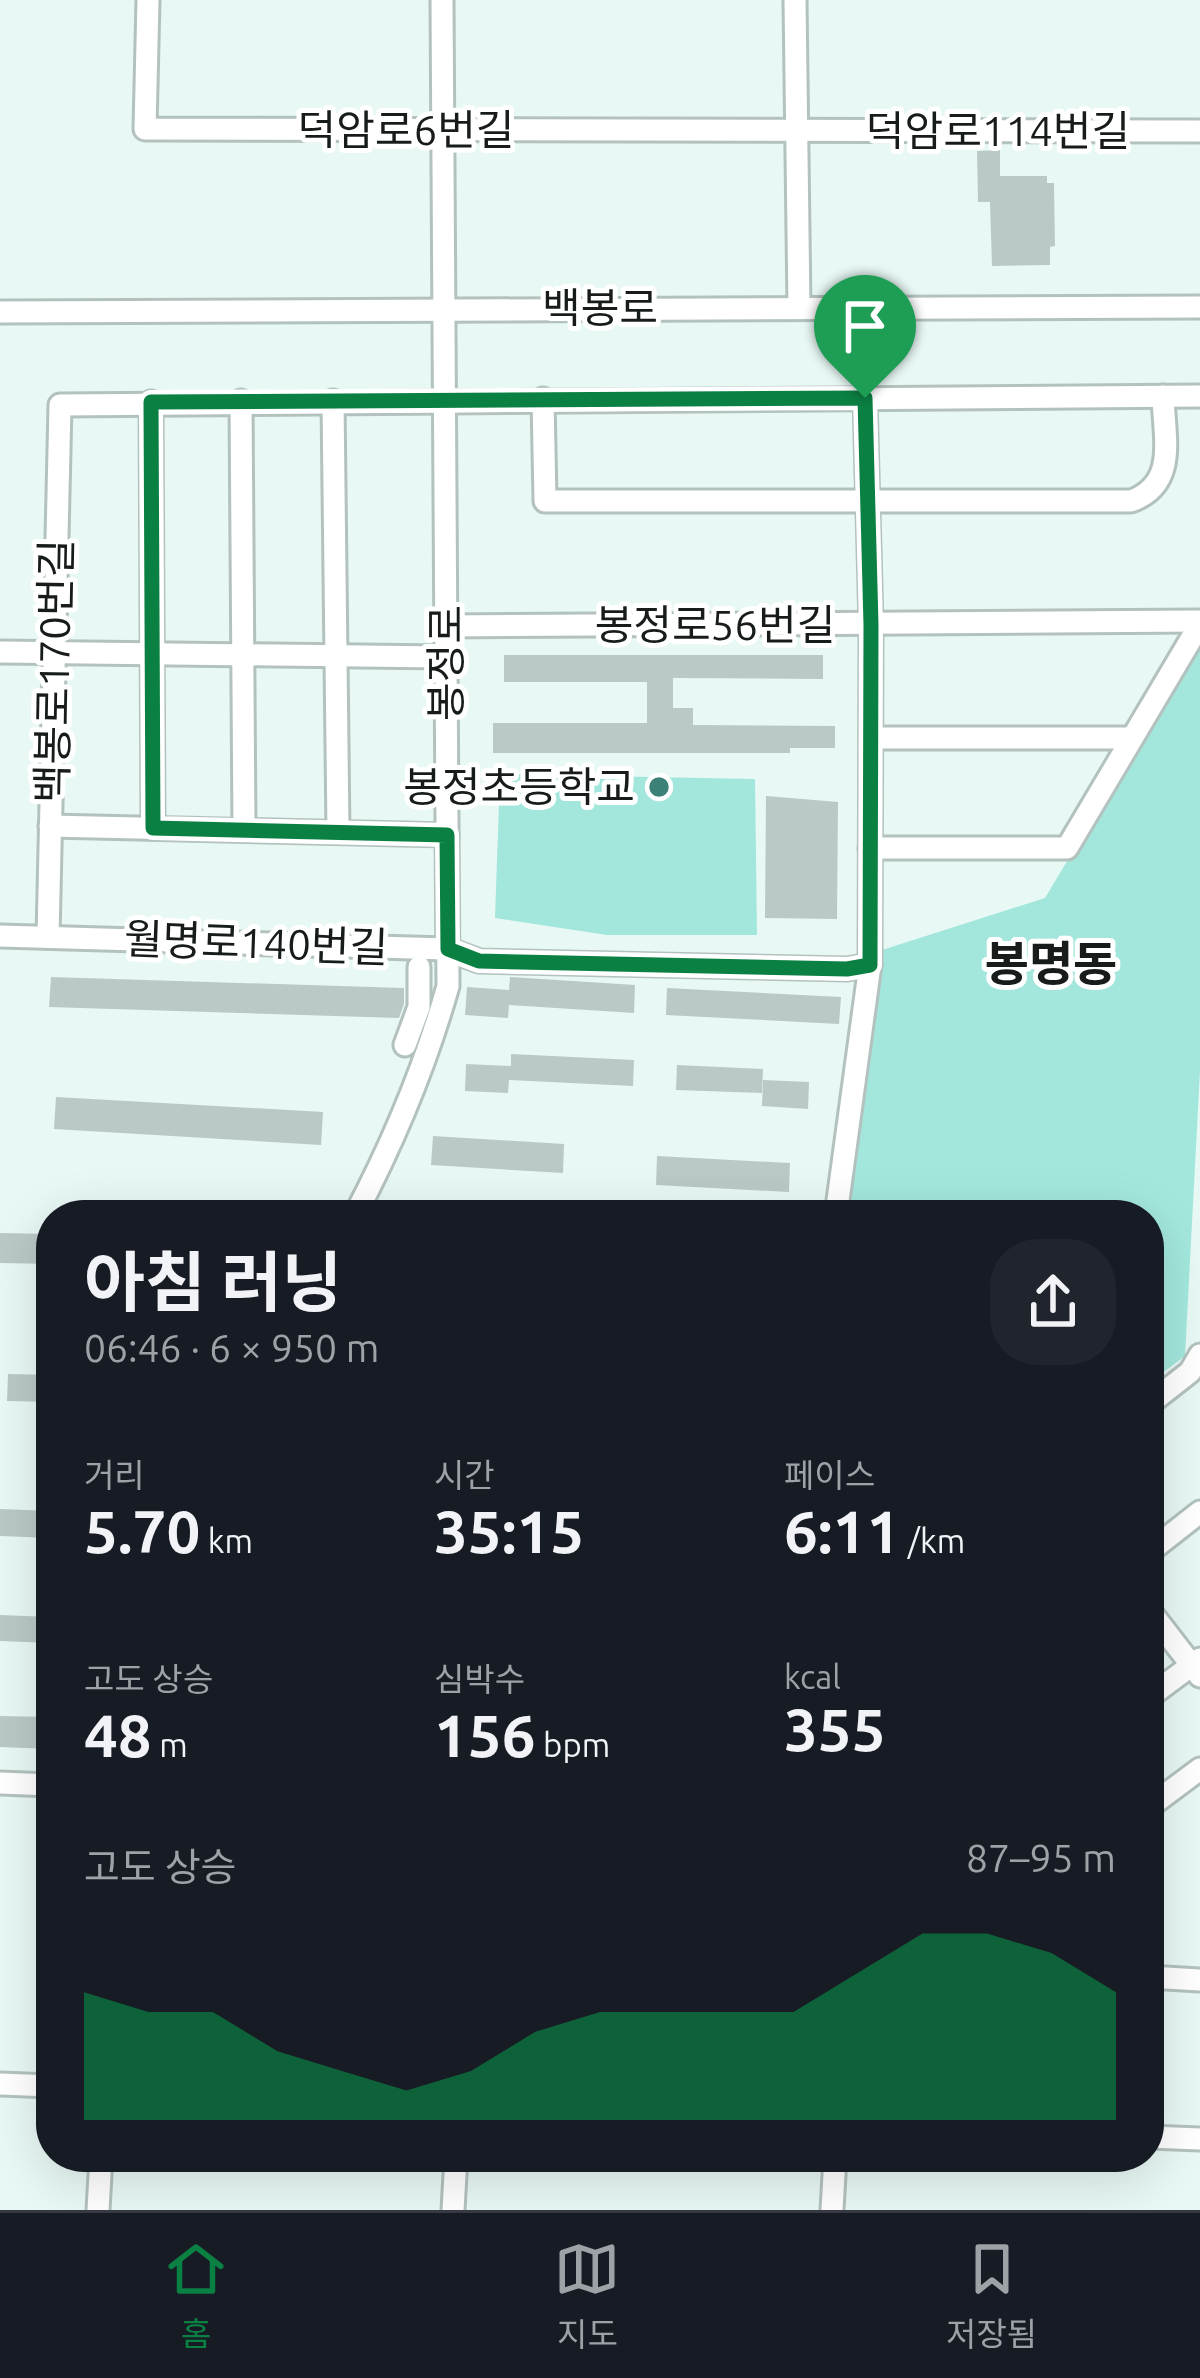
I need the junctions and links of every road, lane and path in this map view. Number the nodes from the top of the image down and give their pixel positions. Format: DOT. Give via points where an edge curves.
graph roads {
  1 [pos="148,0"];
  2 [pos="442,0"];
  3 [pos="795,0"];
  4 [pos="443,131"];
  5 [pos="796,131"];
  6 [pos="1200,131"];
  7 [pos="444,308"];
  8 [pos="799,308"];
  9 [pos="1200,308"];
  10 [pos="0,312"];
  11 [pos="1162,396"];
  12 [pos="1200,396"];
  13 [pos="865,398"];
  14 [pos="543,399"];
  15 [pos="333,400"];
  16 [pos="444,400"];
  17 [pos="241,401"];
  18 [pos="151,402"];
  19 [pos="868,500"];
  20 [pos="1200,623"];
  21 [pos="871,625"];
  22 [pos="445,626"];
  23 [pos="0,652"];
  24 [pos="54,653"];
  25 [pos="154,654"];
  26 [pos="243,655"];
  27 [pos="336,656"];
  28 [pos="445,657"];
  29 [pos="871,737"];
  30 [pos="1131,738"];
  31 [pos="50,826"];
  32 [pos="153,828"];
  33 [pos="244,830"];
  34 [pos="338,832"];
  35 [pos="447,835"];
  36 [pos="870,848"];
  37 [pos="0,936"];
  38 [pos="48,937"];
  39 [pos="448,949"];
  40 [pos="870,965"];
  41 [pos="419,967"];
  42 [pos="405,1045"];
  43 [pos="363,1200"];
  44 [pos="838,1200"];
  45 [pos="1200,1355"];
  46 [pos="1164,1392"];
  47 [pos="1200,1512"];
  48 [pos="1164,1540"];
  49 [pos="1164,1628"];
  50 [pos="1197,1667"];
  51 [pos="1164,1687"];
  52 [pos="1200,1768"];
  53 [pos="0,1783"];
  54 [pos="36,1784"];
  55 [pos="1164,1796"];
  56 [pos="1164,1978"];
  57 [pos="1200,1980"];
  58 [pos="0,2084"];
  59 [pos="36,2085"];
  60 [pos="1164,2138"];
  61 [pos="1200,2139"];
  62 [pos="100,2172"];
  63 [pos="455,2172"];
  64 [pos="834,2172"];
  65 [pos="98,2210"];
  66 [pos="453,2210"];
  67 [pos="832,2210"];
  1 -- 4 [label="street, 덕암로6번길" via="146,129"];
  2 -- 4 [label="street, 봉정로"];
  3 -- 5 [label="street"];
  4 -- 5 [label="street, 덕암로6번길"];
  4 -- 7 [label="street, 봉정로"];
  5 -- 6 [label="street, 덕암로114번길"];
  5 -- 8 [label="street"];
  7 -- 8 [label="street, 백봉로"];
  7 -- 10 [label="street, 백봉로"];
  7 -- 16 [label="street, 봉정로"];
  8 -- 9 [label="street, 백봉로"];
  11 -- 12 [label="street"];
  11 -- 13 [label="street"];
  11 -- 19 [label="street" via="1163,475 1152,493 1131,501"];
  13 -- 14 [label="street"];
  13 -- 19 [label="street"];
  14 -- 16 [label="street"];
  14 -- 19 [label="street" via="545,501"];
  15 -- 16 [label="street"];
  15 -- 17 [label="street"];
  15 -- 27 [label="street"];
  16 -- 22 [label="street, 봉정로"];
  17 -- 18 [label="street"];
  17 -- 26 [label="street"];
  18 -- 24 [label="street, 백봉로170번길" via="60,405"];
  18 -- 25 [label="street"];
  19 -- 21 [label="street"];
  20 -- 21 [label="street, 봉정로56번길"];
  20 -- 30 [label="street"];
  21 -- 22 [label="street, 봉정로56번길"];
  21 -- 29 [label="street"];
  22 -- 28 [label="street, 봉정로"];
  23 -- 24 [label="street"];
  24 -- 25 [label="street"];
  24 -- 31 [label="street, 백봉로170번길"];
  25 -- 26 [label="street"];
  25 -- 32 [label="street"];
  26 -- 27 [label="street"];
  26 -- 33 [label="street"];
  27 -- 28 [label="street"];
  27 -- 34 [label="street"];
  28 -- 35 [label="street, 봉정로"];
  29 -- 30 [label="street"];
  29 -- 36 [label="street"];
  30 -- 36 [label="street" via="1067,848"];
  31 -- 32 [label="street"];
  31 -- 38 [label="street, 백봉로170번길"];
  32 -- 33 [label="street"];
  33 -- 34 [label="street"];
  34 -- 35 [label="street"];
  35 -- 39 [label="street, 봉정로"];
  36 -- 40 [label="street"];
  37 -- 38 [label="street, 월명로140번길"];
  38 -- 39 [label="street, 월명로140번길"];
  39 -- 40 [label="street, 월명로140번길" via="479,961"];
  39 -- 43 [label="street, 봉정로" via="448,986 429,1052"];
  40 -- 44 [label="street"];
  41 -- 42 [label="street" via="419,1006"];
  45 -- 46 [label="street"];
  47 -- 48 [label="street"];
  49 -- 50 [label="street"];
  50 -- 51 [label="street"];
  52 -- 55 [label="street"];
  53 -- 54 [label="street"];
  56 -- 57 [label="street"];
  58 -- 59 [label="street"];
  60 -- 61 [label="street"];
  62 -- 65 [label="street"];
  63 -- 66 [label="street"];
  64 -- 67 [label="street"];
}
